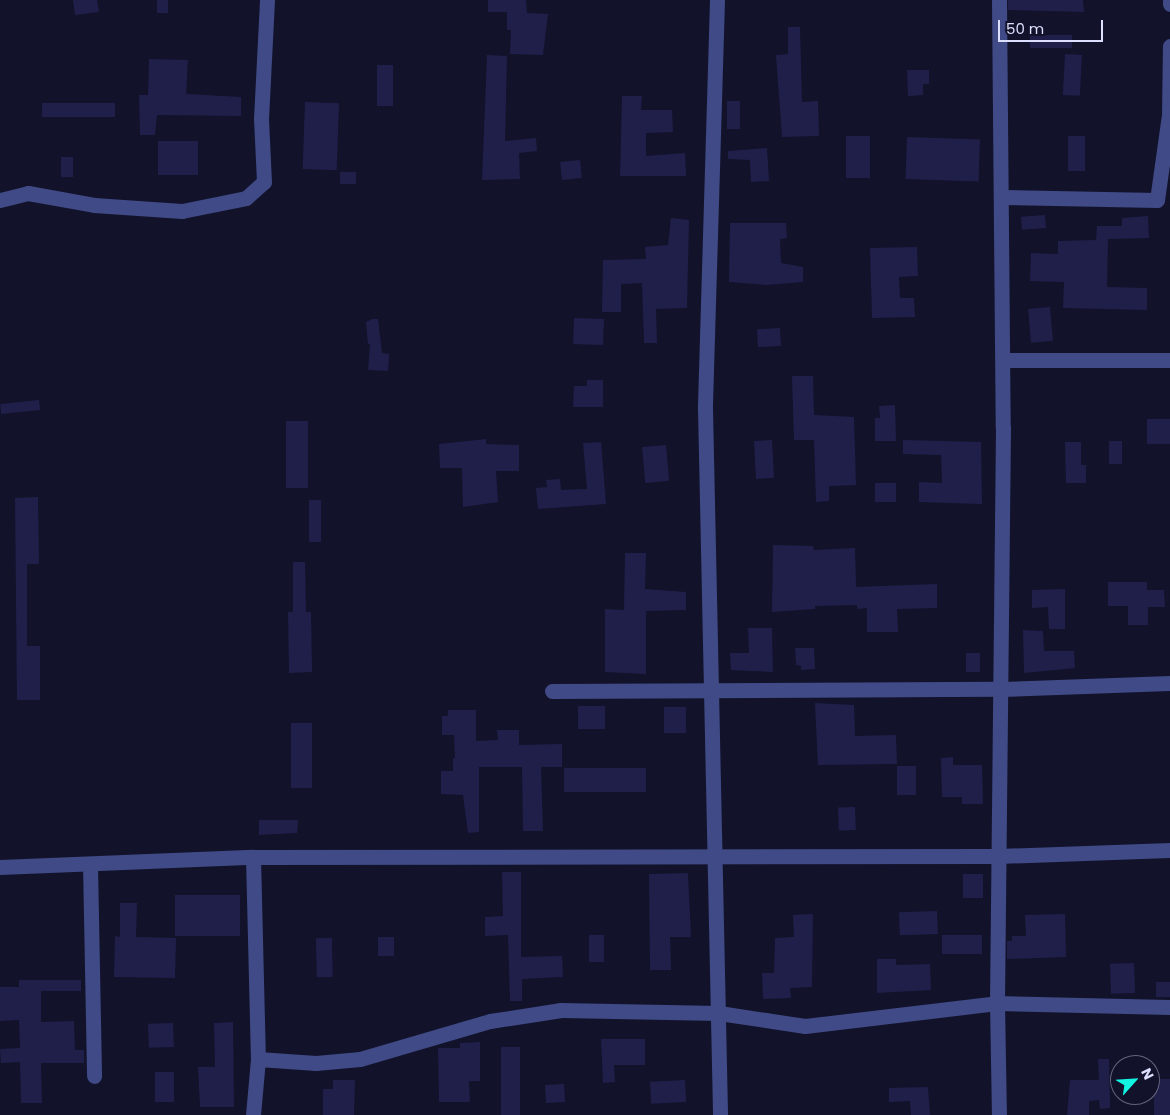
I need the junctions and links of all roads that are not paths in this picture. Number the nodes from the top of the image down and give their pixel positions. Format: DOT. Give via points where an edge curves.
graph roads {
  1 [pos="267,0"];
  2 [pos="717,0"];
  3 [pos="999,0"];
  4 [pos="1170,0"];
  5 [pos="1170,4"];
  6 [pos="1170,46"];
  7 [pos="1003,197"];
  8 [pos="0,200"];
  9 [pos="1164,200"];
  10 [pos="1003,360"];
  11 [pos="1170,360"];
  12 [pos="1170,683"];
  13 [pos="1000,690"];
  14 [pos="552,691"];
  15 [pos="712,691"];
  16 [pos="1170,850"];
  17 [pos="716,856"];
  18 [pos="998,856"];
  19 [pos="253,857"];
  20 [pos="90,864"];
  21 [pos="0,867"];
  22 [pos="997,1003"];
  23 [pos="1170,1007"];
  24 [pos="719,1013"];
  25 [pos="258,1059"];
  26 [pos="94,1076"];
  27 [pos="253,1115"];
  28 [pos="720,1115"];
  29 [pos="1000,1115"];
  1 -- 8 [label="street" via="261,119 264,182 246,198 182,211 94,205 28,193"];
  2 -- 15 [label="street" via="705,408"];
  3 -- 7 [label="street"];
  4 -- 5 [label="street"];
  6 -- 9 [label="street"];
  7 -- 9 [label="street"];
  7 -- 10 [label="street"];
  10 -- 11 [label="street"];
  10 -- 13 [label="street"];
  12 -- 13 [label="street"];
  13 -- 15 [label="street"];
  13 -- 18 [label="street"];
  14 -- 15 [label="street"];
  15 -- 17 [label="street"];
  16 -- 18 [label="street"];
  17 -- 18 [label="street"];
  17 -- 19 [label="street"];
  17 -- 24 [label="street"];
  18 -- 22 [label="street"];
  19 -- 20 [label="street"];
  19 -- 25 [label="street"];
  20 -- 21 [label="street"];
  20 -- 26 [label="street"];
  22 -- 23 [label="street"];
  22 -- 24 [label="street" via="805,1026"];
  22 -- 29 [label="street"];
  24 -- 25 [label="street" via="561,1010 490,1022 360,1059 316,1063"];
  24 -- 28 [label="street"];
  25 -- 27 [label="street"];
}
